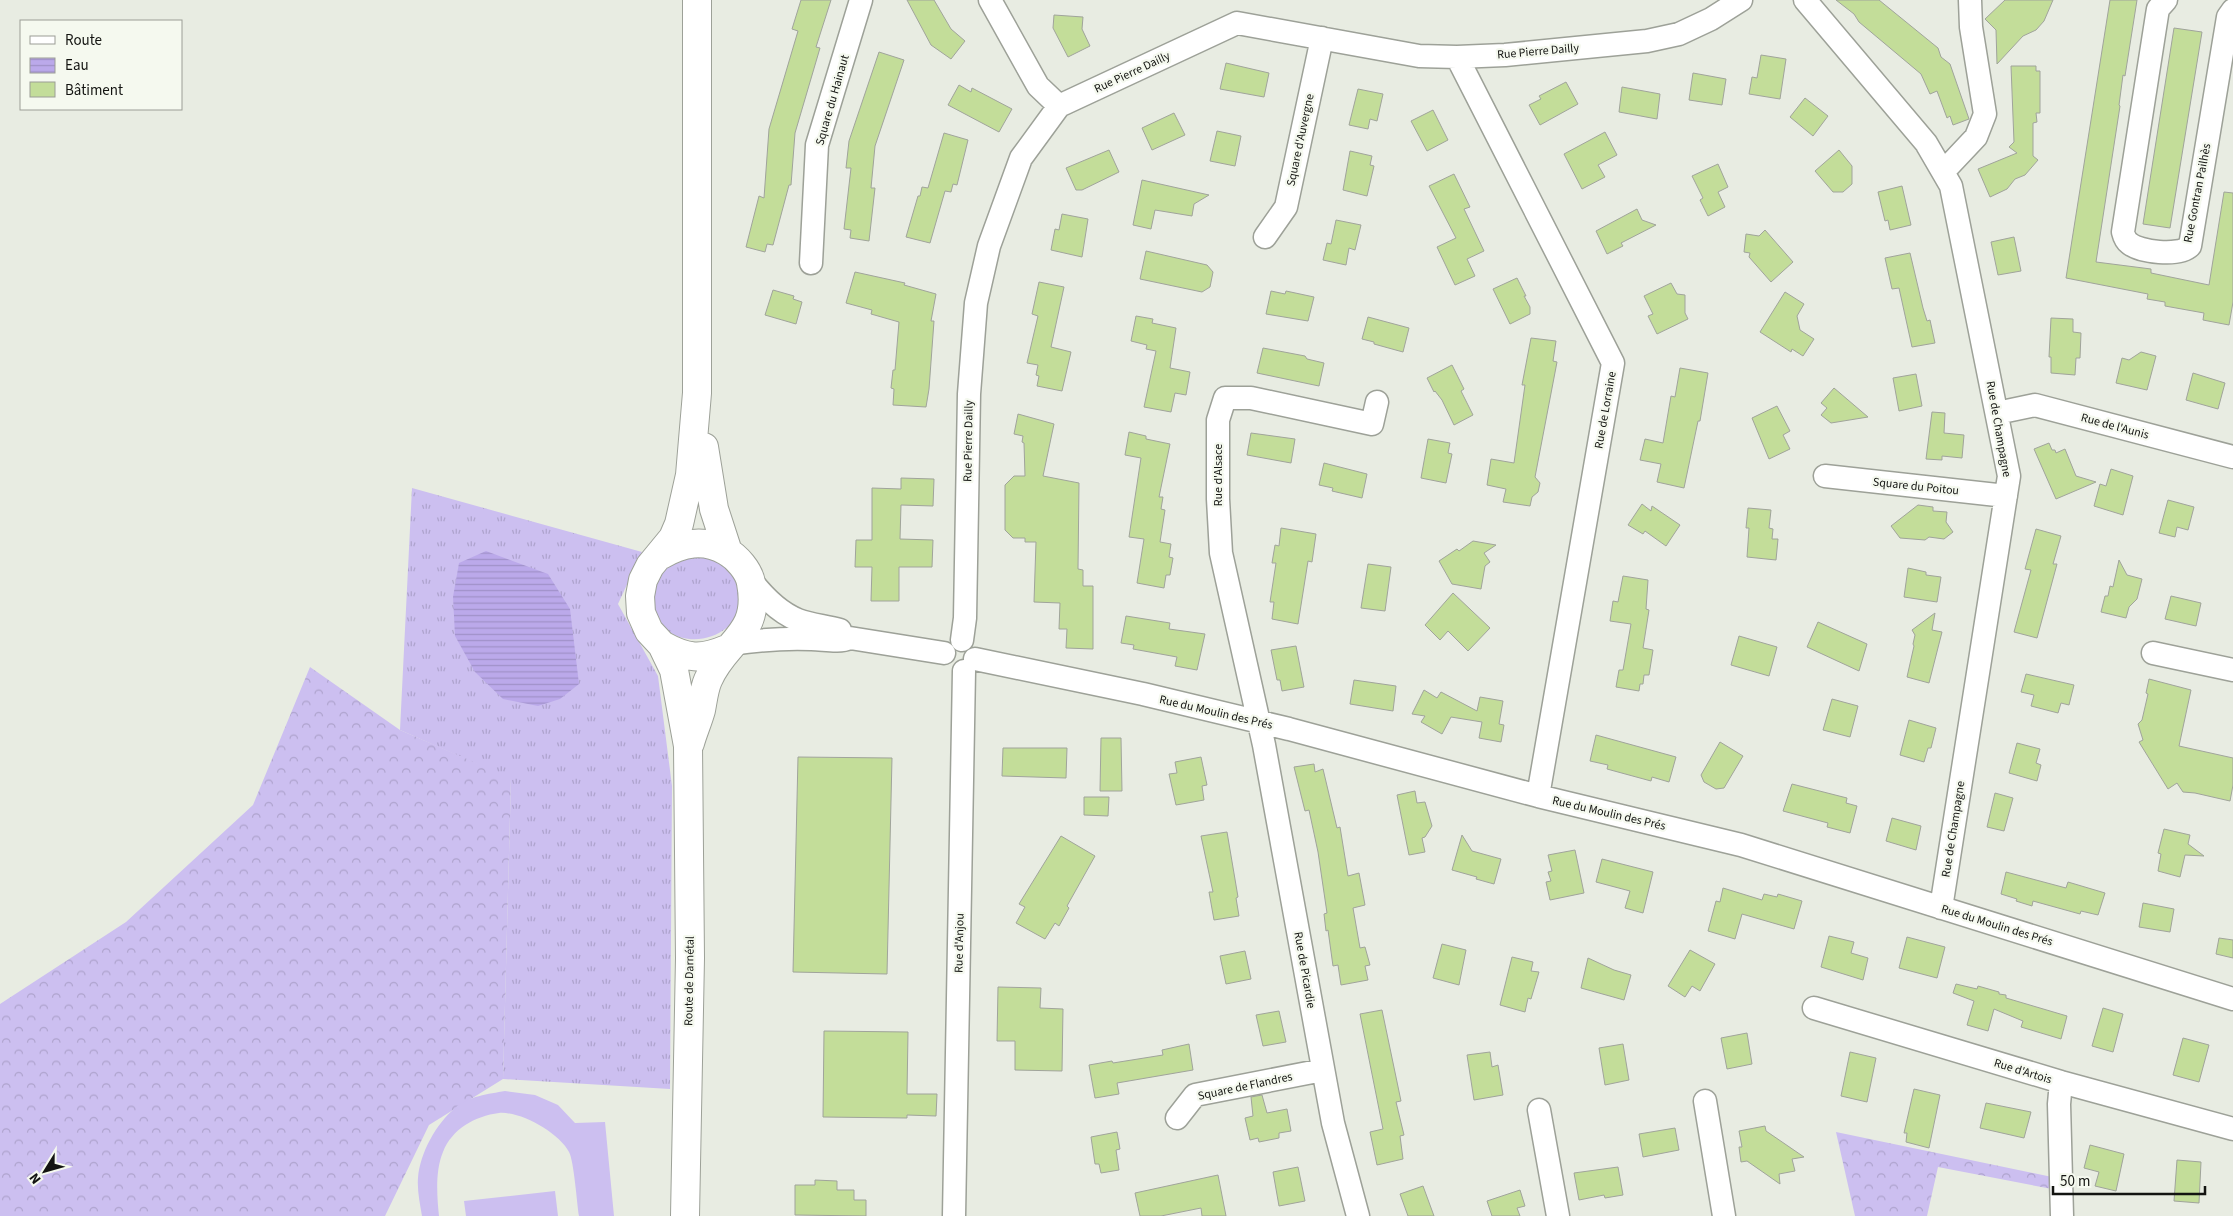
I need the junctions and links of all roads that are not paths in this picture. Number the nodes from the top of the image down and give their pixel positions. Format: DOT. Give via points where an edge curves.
graph roads {
  1 [pos="697,0"];
  2 [pos="861,0"];
  3 [pos="990,0"];
  4 [pos="1741,0"];
  5 [pos="1805,0"];
  6 [pos="1970,0"];
  7 [pos="2166,0"];
  8 [pos="2233,10"];
  9 [pos="1322,38"];
  10 [pos="1457,57"];
  11 [pos="1059,106"];
  12 [pos="1943,172"];
  13 [pos="1265,237"];
  14 [pos="810,262"];
  15 [pos="697,393"];
  16 [pos="1377,402"];
  17 [pos="1997,414"];
  18 [pos="2233,457"];
  19 [pos="1826,476"];
  20 [pos="2006,496"];
  21 [pos="728,552"];
  22 [pos="661,555"];
  23 [pos="750,579"];
  24 [pos="850,638"];
  25 [pos="962,640"];
  26 [pos="662,645"];
  27 [pos="730,646"];
  28 [pos="2153,652"];
  29 [pos="944,653"];
  30 [pos="970,665"];
  31 [pos="2233,670"];
  32 [pos="1259,722"];
  33 [pos="688,746"];
  34 [pos="1538,796"];
  35 [pos="1941,908"];
  36 [pos="2233,999"];
  37 [pos="1814,1008"];
  38 [pos="1323,1070"];
  39 [pos="2061,1082"];
  40 [pos="1705,1101"];
  41 [pos="1539,1110"];
  42 [pos="1177,1118"];
  43 [pos="2233,1129"];
  44 [pos="686,1216"];
  45 [pos="954,1216"];
  46 [pos="1358,1216"];
  47 [pos="1558,1216"];
  48 [pos="1724,1216"];
  49 [pos="2062,1216"];
  1 -- 15 [label="main road"];
  2 -- 14 [label="street, Square du Hainaut" via="818,145"];
  3 -- 11 [label="street" via="1038,86"];
  4 -- 10 [label="street, Rue Pierre Dailly" via="1711,20 1679,34 1647,41"];
  5 -- 12 [label="street, Rue de Champagne" via="1926,143"];
  6 -- 12 [label="street" via="1971,28 1986,114 1976,137"];
  7 -- 8 [label="street, Rue Gontran Pailhès" via="2158,9 2123,232 2134,246 2166,252 2180,252 2190,246 2228,17"];
  9 -- 10 [label="street, Rue Pierre Dailly" via="1419,56"];
  9 -- 11 [label="street, Rue Pierre Dailly" via="1237,23"];
  9 -- 13 [label="street, Square d'Auvergne" via="1286,207"];
  10 -- 34 [label="street, Rue de Lorraine" via="1613,363"];
  11 -- 25 [label="street, Rue Pierre Dailly" via="1021,158 989,246 976,303 969,394"];
  12 -- 17 [label="street, Rue de Champagne" via="1951,186"];
  15 -- 21 [label="main road" via="709,486 719,530"];
  15 -- 22 [label="main road" via="688,495 673,538"];
  16 -- 32 [label="street, Rue d'Alsace" via="1372,424 1251,398 1225,398 1218,420 1221,553"];
  17 -- 18 [label="street, Rue de l'Aunis" via="2035,405"];
  17 -- 20 [label="street, Rue de Champagne" via="2009,476"];
  19 -- 20 [label="street, Square du Poitou"];
  20 -- 35 [label="street, Rue de Champagne"];
  21 -- 22 [label="main road" via="700,542 678,546"];
  21 -- 23 [label="main road" via="742,564"];
  22 -- 26 [label="main road" via="650,566 640,596 641,613 649,631"];
  23 -- 24 [label="street" via="778,608 797,620 844,631"];
  23 -- 27 [label="main road" via="754,599 751,619 739,639"];
  24 -- 27 [label="street" via="844,641 814,638 755,640"];
  24 -- 29 [label="street"];
  25 -- 29 [label="street" via="949,643"];
  25 -- 30 [label="street" via="973,646"];
  26 -- 27 [label="main road" via="678,654 695,657 711,656"];
  26 -- 33 [label="main road" via="674,670"];
  27 -- 33 [label="main road" via="717,661 708,680"];
  28 -- 31 [label="street"];
  29 -- 30 [label="street" via="945,663 958,672"];
  30 -- 32 [label="street, Rue du Moulin des Prés" via="1142,694"];
  30 -- 45 [label="street, Rue d'Anjou"];
  32 -- 34 [label="street, Rue du Moulin des Prés"];
  32 -- 38 [label="street, Rue de Picardie"];
  33 -- 44 [label="main road, Route de Darnétal" via="690,958"];
  34 -- 35 [label="street, Rue du Moulin des Prés" via="1741,845"];
  35 -- 36 [label="street, Rue du Moulin des Prés"];
  37 -- 39 [label="street, Rue d'Artois"];
  38 -- 42 [label="street, Square de Flandres" via="1195,1095"];
  38 -- 46 [label="street, Rue de Picardie" via="1333,1123"];
  39 -- 43 [label="street, Rue d'Artois"];
  39 -- 49 [label="street"];
  40 -- 48 [label="street"];
  41 -- 47 [label="street"];
}
